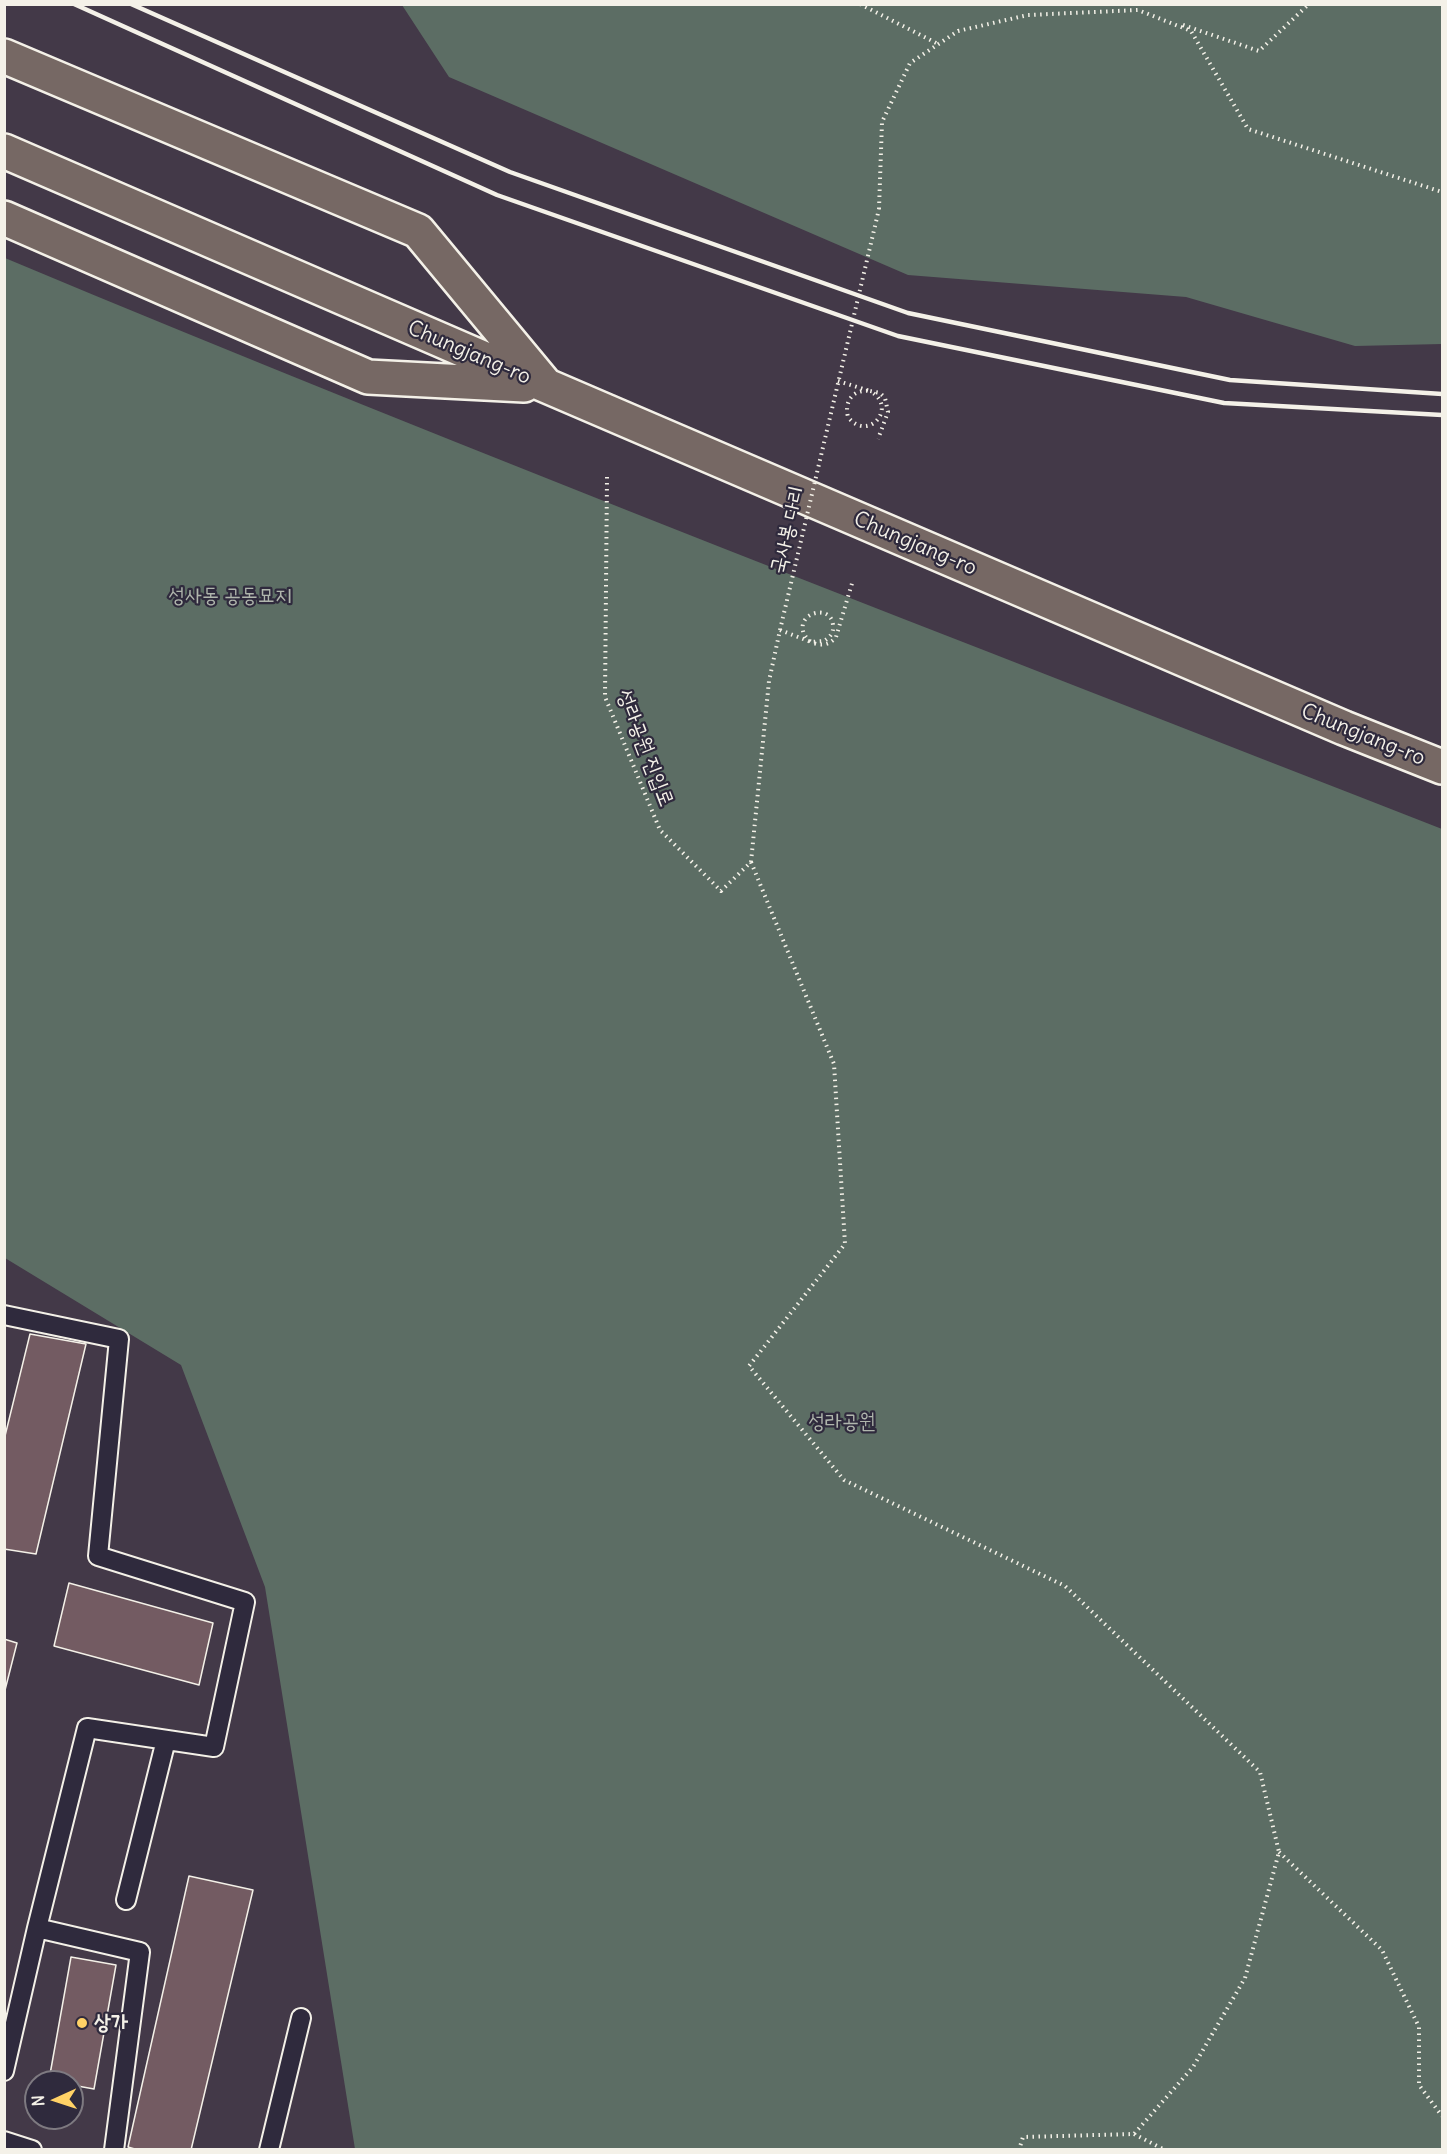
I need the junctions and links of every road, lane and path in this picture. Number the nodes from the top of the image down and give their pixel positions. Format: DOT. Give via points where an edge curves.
graph roads {
  1 [pos="860,4"];
  2 [pos="1309,4"];
  3 [pos="1138,10"];
  4 [pos="939,44"];
  5 [pos="4,56"];
  6 [pos="4,151"];
  7 [pos="1443,192"];
  8 [pos="4,218"];
  9 [pos="838,381"];
  10 [pos="547,386"];
  11 [pos="870,392"];
  12 [pos="878,439"];
  13 [pos="607,477"];
  14 [pos="853,580"];
  15 [pos="780,630"];
  16 [pos="811,642"];
  17 [pos="1443,767"];
  18 [pos="751,862"];
  19 [pos="4,1314"];
  20 [pos="166,1740"];
  21 [pos="1279,1852"];
  22 [pos="126,1900"];
  23 [pos="37,1928"];
  24 [pos="301,2019"];
  25 [pos="4,2071"];
  26 [pos="1443,2116"];
  27 [pos="1134,2134"];
  28 [pos="4,2141"];
  29 [pos="32,2150"];
  30 [pos="114,2150"];
  31 [pos="269,2150"];
  32 [pos="1018,2150"];
  33 [pos="1165,2150"];
  1 -- 4 [label="path"];
  2 -- 3 [label="path" via="1259,51"];
  3 -- 4 [label="path, 국사봉 다리" via="1028,15 958,31"];
  3 -- 7 [label="path" via="1191,31 1248,129"];
  4 -- 9 [label="path, 국사봉 다리, bridge" via="910,63 882,122 879,209"];
  5 -- 10 [label="main road" via="418,231"];
  6 -- 10 [label="main road, Chungjang-ro"];
  8 -- 10 [label="main road" via="368,377"];
  9 -- 11 [label="path"];
  9 -- 15 [label="path, 국사봉 다리, bridge"];
  10 -- 17 [label="main road, Chungjang-ro"];
  11 -- 11 [label="path" via="879,398 881,414 869,426 857,425 848,417 847,405 853,394"];
  11 -- 12 [label="path" via="880,393 887,403 888,412"];
  13 -- 18 [label="path, 성라공원 진입로" via="605,697 660,830 721,891"];
  14 -- 16 [label="path" via="833,641 823,645"];
  15 -- 16 [label="path"];
  15 -- 18 [label="path, 국사봉 다리, bridge" via="769,681"];
  16 -- 16 [label="path" via="824,641 832,634 830,616 819,612 804,620 803,630"];
  18 -- 21 [label="path" via="834,1064 845,1244 749,1366 844,1480 1065,1586 1260,1772"];
  19 -- 20 [label="lane" via="119,1339 98,1556 245,1602 214,1747"];
  20 -- 22 [label="lane"];
  20 -- 23 [label="lane" via="87,1728"];
  21 -- 26 [label="path" via="1382,1950 1419,2027 1419,2085"];
  21 -- 27 [label="path" via="1245,1978 1193,2067"];
  23 -- 25 [label="lane"];
  23 -- 30 [label="lane" via="140,1952"];
  24 -- 31 [label="lane"];
  27 -- 32 [label="path" via="1023,2137"];
  27 -- 33 [label="path"];
  28 -- 29 [label="lane"];
}
